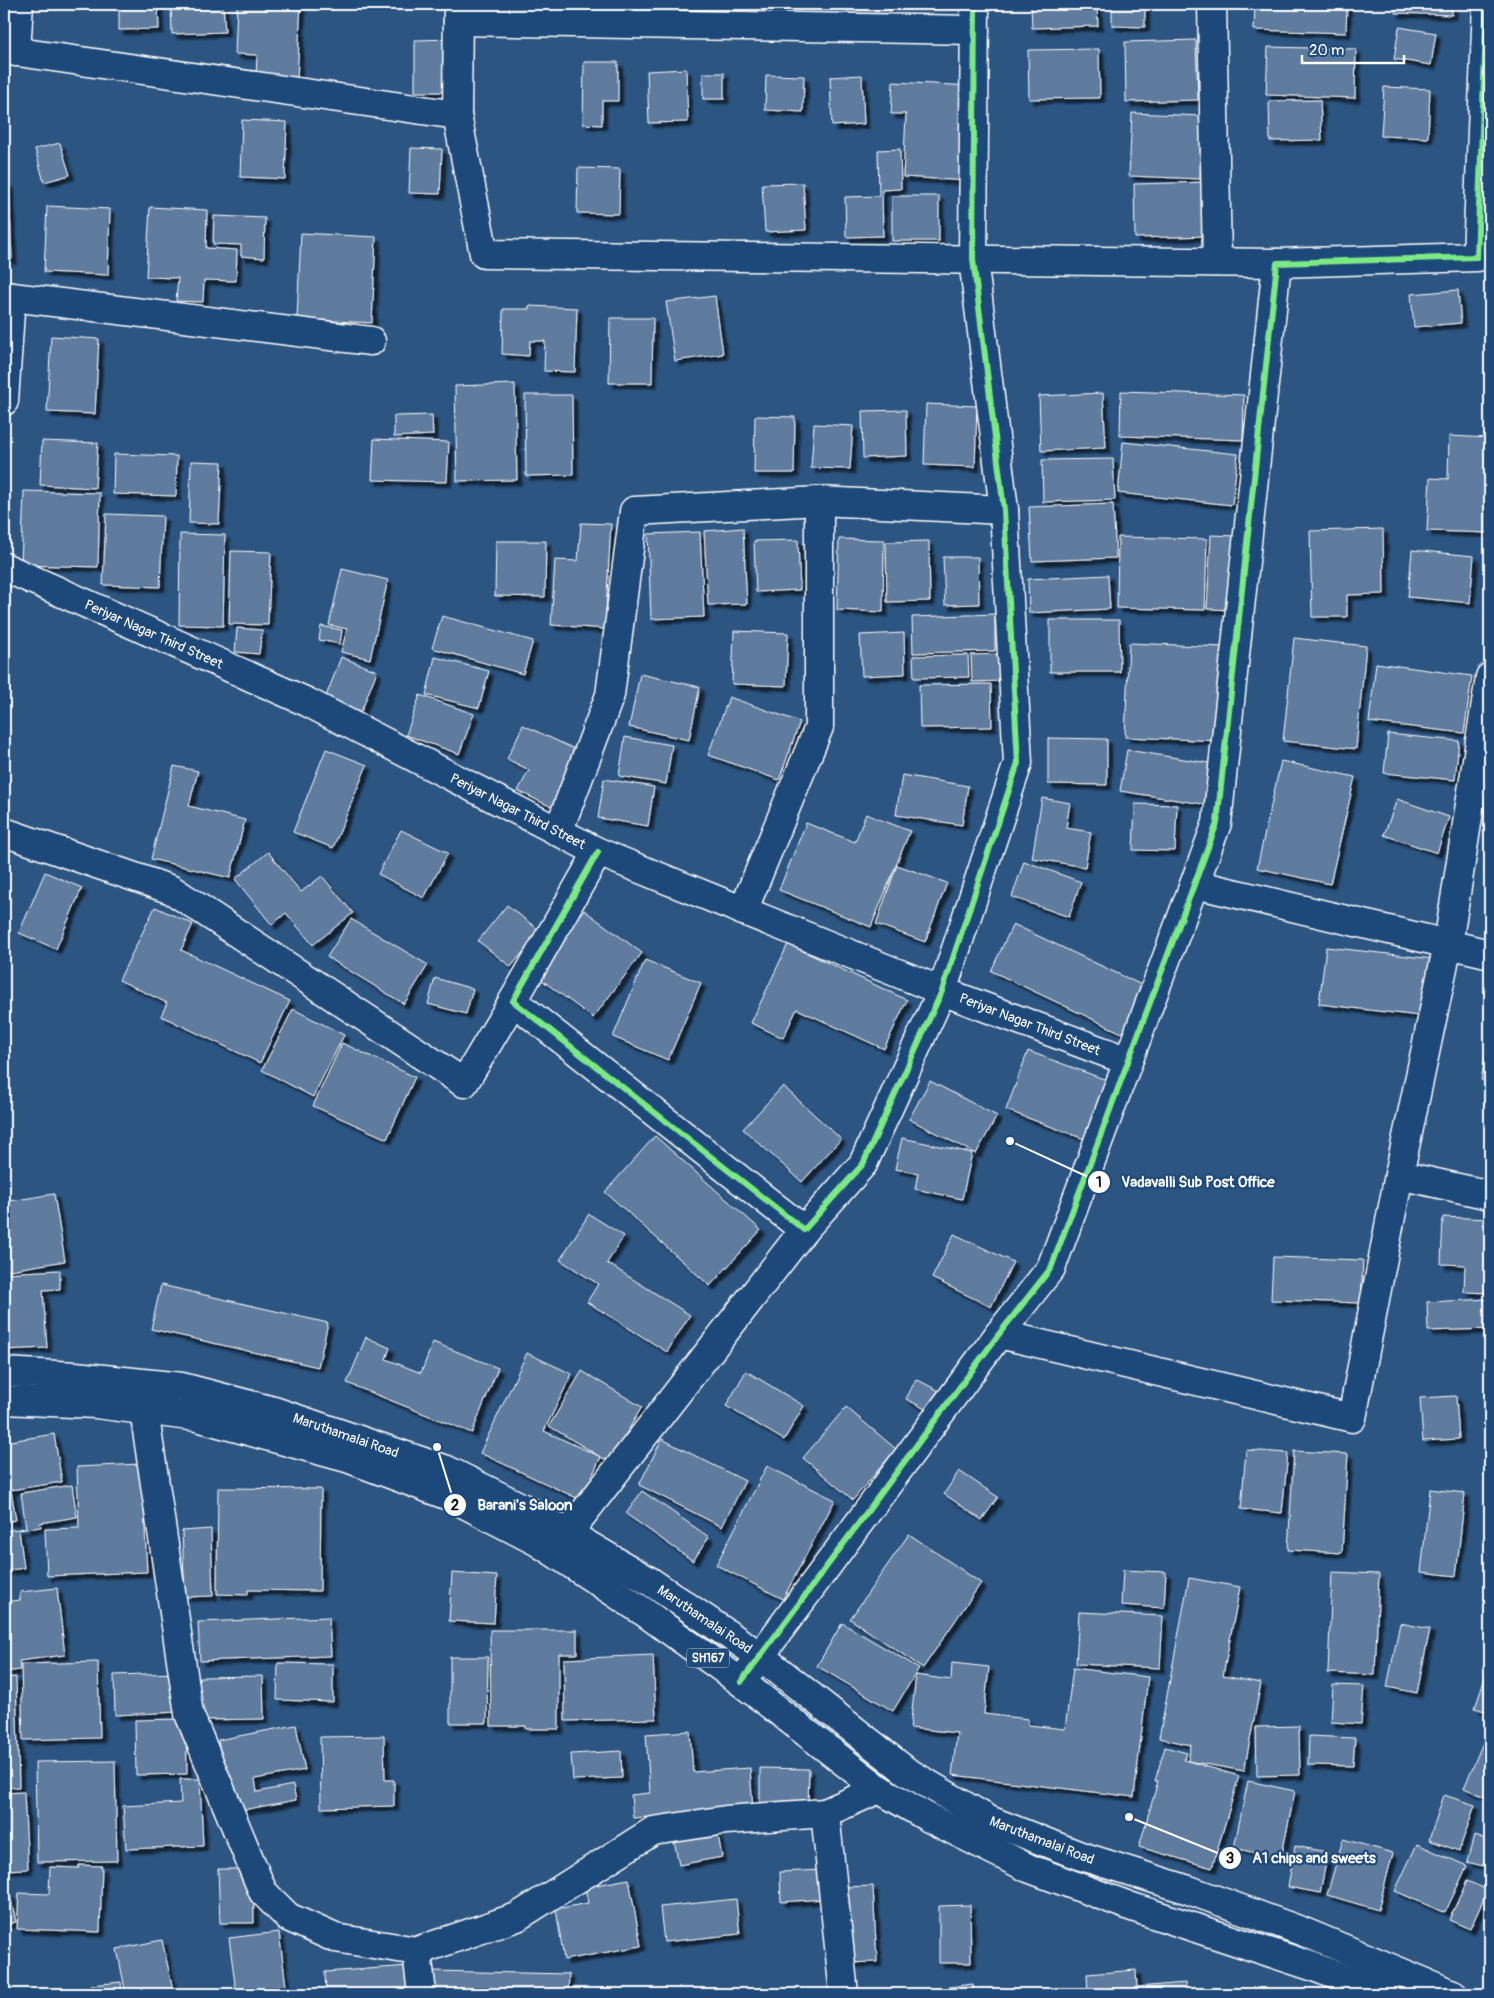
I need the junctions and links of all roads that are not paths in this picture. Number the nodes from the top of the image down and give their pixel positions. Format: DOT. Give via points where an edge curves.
graph roads {
  1 [pos="19,4"];
  2 [pos="1212,4"];
  3 [pos="1487,4"];
  4 [pos="458,12"];
  5 [pos="975,17"];
  6 [pos="10,51"];
  7 [pos="457,115"];
  8 [pos="973,259"];
  9 [pos="1218,262"];
  10 [pos="1277,263"];
  11 [pos="7,297"];
  12 [pos="371,341"];
  13 [pos="4,402"];
  14 [pos="819,501"];
  15 [pos="1004,510"];
  16 [pos="4,567"];
  17 [pos="1490,677"];
  18 [pos="4,832"];
  19 [pos="558,832"];
  20 [pos="598,852"];
  21 [pos="1195,884"];
  22 [pos="743,911"];
  23 [pos="1448,944"];
  24 [pos="1490,954"];
  25 [pos="942,991"];
  26 [pos="513,1001"];
  27 [pos="1128,1061"];
  28 [pos="1399,1175"];
  29 [pos="1490,1195"];
  30 [pos="804,1230"];
  31 [pos="999,1334"];
  32 [pos="4,1372"];
  33 [pos="4,1400"];
  34 [pos="144,1410"];
  35 [pos="568,1533"];
  36 [pos="760,1656"];
  37 [pos="741,1682"];
  38 [pos="879,1789"];
  39 [pos="825,1813"];
  40 [pos="417,1952"];
  41 [pos="422,1994"];
  42 [pos="844,1994"];
  43 [pos="1386,1994"];
  44 [pos="1454,1994"];
  1 -- 6 [label="street"];
  2 -- 9 [label="street"];
  3 -- 10 [label="street" via="1477,257"];
  4 -- 5 [label="street"];
  4 -- 7 [label="street"];
  5 -- 8 [label="street"];
  6 -- 7 [label="street"];
  7 -- 8 [label="street" via="484,254"];
  8 -- 9 [label="street"];
  8 -- 15 [label="street"];
  9 -- 10 [label="street"];
  10 -- 21 [label="street" via="1218,823"];
  11 -- 12 [label="street"];
  11 -- 13 [label="street"];
  14 -- 15 [label="street"];
  14 -- 19 [label="street" via="634,511 610,695"];
  14 -- 22 [label="street" via="819,727"];
  15 -- 25 [label="street" via="1018,763"];
  16 -- 19 [label="street, Periyar Nagar Third Street" via="308,702"];
  17 -- 23 [label="street"];
  18 -- 26 [label="street" via="172,890 464,1083"];
  19 -- 20 [label="street, Periyar Nagar Third Street"];
  20 -- 22 [label="street, Periyar Nagar Third Street"];
  20 -- 26 [label="street"];
  21 -- 23 [label="street"];
  21 -- 27 [label="street"];
  22 -- 25 [label="street, Periyar Nagar Third Street"];
  23 -- 24 [label="street"];
  23 -- 28 [label="street"];
  25 -- 27 [label="street, Periyar Nagar Third Street"];
  25 -- 30 [label="street" via="863,1164"];
  26 -- 30 [label="street"];
  27 -- 31 [label="street" via="1051,1268"];
  28 -- 29 [label="street"];
  28 -- 31 [label="street" via="1352,1418"];
  30 -- 35 [label="street"];
  31 -- 36 [label="street"];
  32 -- 35 [label="street, Maruthamalai Road / SH167" via="182,1387 274,1411 447,1470"];
  33 -- 34 [label="street, Maruthamalai Road / SH167" via="96,1404"];
  34 -- 37 [label="street, Maruthamalai Road / SH167" via="197,1417 347,1458 451,1496 538,1542 644,1612"];
  34 -- 40 [label="street" via="189,1714 263,1892 288,1917 335,1938"];
  35 -- 36 [label="street, Maruthamalai Road / SH167" via="650,1582"];
  36 -- 37 [label="street"];
  36 -- 44 [label="street, Maruthamalai Road / SH167" via="906,1771 989,1820 1078,1855 1190,1890 1304,1932"];
  37 -- 38 [label="street, Maruthamalai Road / SH167"];
  38 -- 39 [label="street"];
  38 -- 43 [label="street, Maruthamalai Road / SH167" via="1028,1868"];
  39 -- 40 [label="street" via="726,1820 653,1831 517,1917"];
  39 -- 42 [label="street"];
  40 -- 41 [label="street"];
}
